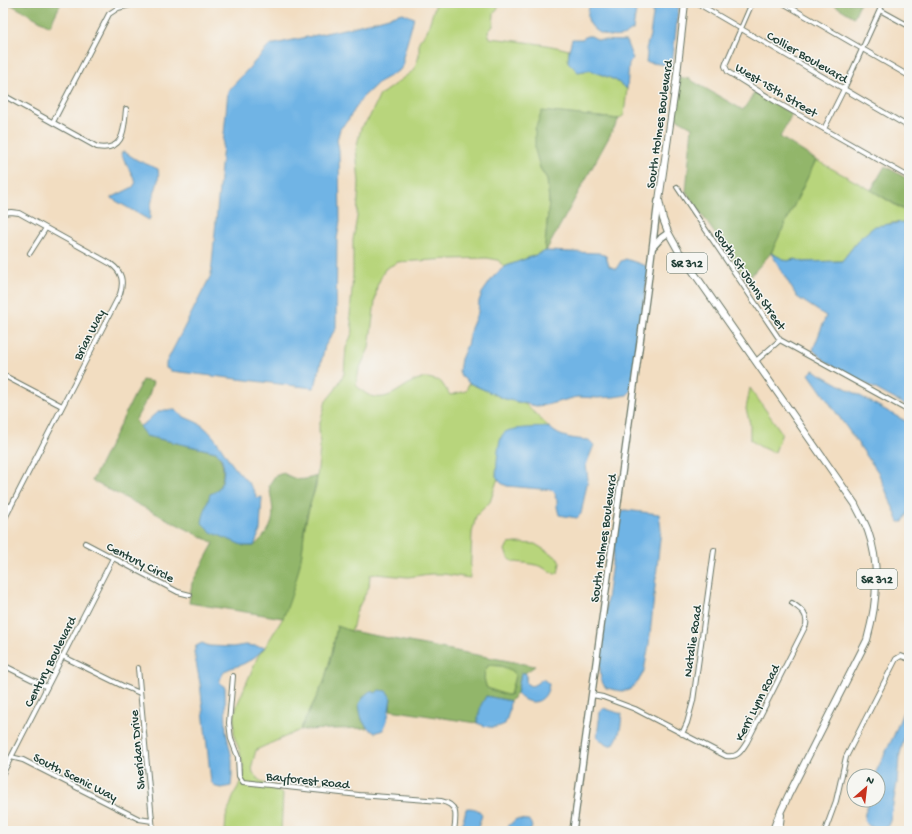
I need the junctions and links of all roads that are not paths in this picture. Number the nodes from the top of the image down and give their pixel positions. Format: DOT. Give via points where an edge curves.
graph roads {
  1 [pos="138,3"];
  2 [pos="685,3"];
  3 [pos="696,3"];
  4 [pos="752,3"];
  5 [pos="783,3"];
  6 [pos="883,3"];
  7 [pos="880,10"];
  8 [pos="909,26"];
  9 [pos="741,28"];
  10 [pos="862,49"];
  11 [pos="909,76"];
  12 [pos="844,89"];
  13 [pos="3,95"];
  14 [pos="126,109"];
  15 [pos="53,122"];
  16 [pos="909,126"];
  17 [pos="824,129"];
  18 [pos="909,177"];
  19 [pos="677,187"];
  20 [pos="658,200"];
  21 [pos="3,213"];
  22 [pos="46,228"];
  23 [pos="668,233"];
  24 [pos="652,248"];
  25 [pos="30,253"];
  26 [pos="780,340"];
  27 [pos="756,361"];
  28 [pos="3,375"];
  29 [pos="62,406"];
  30 [pos="909,411"];
  31 [pos="3,504"];
  32 [pos="11,507"];
  33 [pos="3,522"];
  34 [pos="85,543"];
  35 [pos="714,550"];
  36 [pos="113,558"];
  37 [pos="190,595"];
  38 [pos="792,603"];
  39 [pos="62,656"];
  40 [pos="909,659"];
  41 [pos="3,665"];
  42 [pos="138,668"];
  43 [pos="233,676"];
  44 [pos="47,687"];
  45 [pos="140,693"];
  46 [pos="592,695"];
  47 [pos="682,734"];
  48 [pos="11,757"];
  49 [pos="3,773"];
  50 [pos="782,811"];
  51 [pos="152,821"];
  52 [pos="153,831"];
  53 [pos="454,831"];
  54 [pos="573,831"];
  55 [pos="773,831"];
  56 [pos="779,831"];
  57 [pos="825,831"];
  1 -- 15 [label="street" via="118,8 109,14"];
  2 -- 20 [label="main road, South Holmes Boulevard"];
  3 -- 9 [label="street, Collier Boulevard"];
  4 -- 9 [label="street"];
  5 -- 10 [label="street"];
  6 -- 7 [label="street"];
  7 -- 8 [label="street"];
  7 -- 10 [label="street"];
  9 -- 12 [label="street, Collier Boulevard"];
  9 -- 17 [label="street, West 15th Street" via="726,62 726,70"];
  10 -- 11 [label="street"];
  10 -- 12 [label="street"];
  12 -- 16 [label="street, Collier Boulevard"];
  12 -- 17 [label="street"];
  13 -- 15 [label="street"];
  14 -- 15 [label="street" via="123,135 112,147 98,147"];
  17 -- 18 [label="street, West 15th Street"];
  19 -- 26 [label="street, South St Johns Street"];
  20 -- 23 [label="main road, SR 312"];
  20 -- 24 [label="main road, South Holmes Boulevard"];
  21 -- 22 [label="street, Brian Way" via="20,213"];
  22 -- 25 [label="street"];
  22 -- 29 [label="street, Brian Way" via="111,264 122,278 120,294"];
  23 -- 24 [label="main road"];
  23 -- 27 [label="main road, SR 312"];
  24 -- 46 [label="main road, South Holmes Boulevard"];
  26 -- 27 [label="street"];
  26 -- 30 [label="street, South St Johns Street"];
  27 -- 50 [label="main road, SR 312" via="855,504 868,532 877,583 867,640"];
  28 -- 29 [label="street"];
  29 -- 32 [label="street, Brian Way"];
  31 -- 32 [label="street"];
  32 -- 33 [label="street, Brian Way"];
  34 -- 36 [label="street, Century Circle"];
  35 -- 47 [label="street, Natalie Road" via="693,701"];
  36 -- 37 [label="street, Century Circle" via="178,592"];
  36 -- 39 [label="street, Century Boulevard"];
  38 -- 47 [label="street, Kerri Lynn Road" via="804,612 806,625 740,753 726,756"];
  39 -- 44 [label="street, Century Boulevard"];
  39 -- 45 [label="street"];
  40 -- 57 [label="street" via="901,656 896,659 846,757 836,801"];
  41 -- 44 [label="street"];
  42 -- 45 [label="street, Sheridan Drive"];
  43 -- 53 [label="street, Bayforest Road" via="228,723 238,757 239,776 243,782 441,801 454,809"];
  44 -- 48 [label="street, Century Boulevard"];
  45 -- 51 [label="street, Sheridan Drive"];
  46 -- 47 [label="street, Kerri Lynn Road" via="635,709"];
  46 -- 54 [label="main road, South Holmes Boulevard"];
  48 -- 49 [label="street, Century Boulevard"];
  48 -- 51 [label="street, South Scenic Way" via="23,760 139,819"];
  50 -- 55 [label="main road, SR 312"];
  50 -- 56 [label="main road, SR 312"];
  51 -- 52 [label="street, Sheridan Drive"];
}
